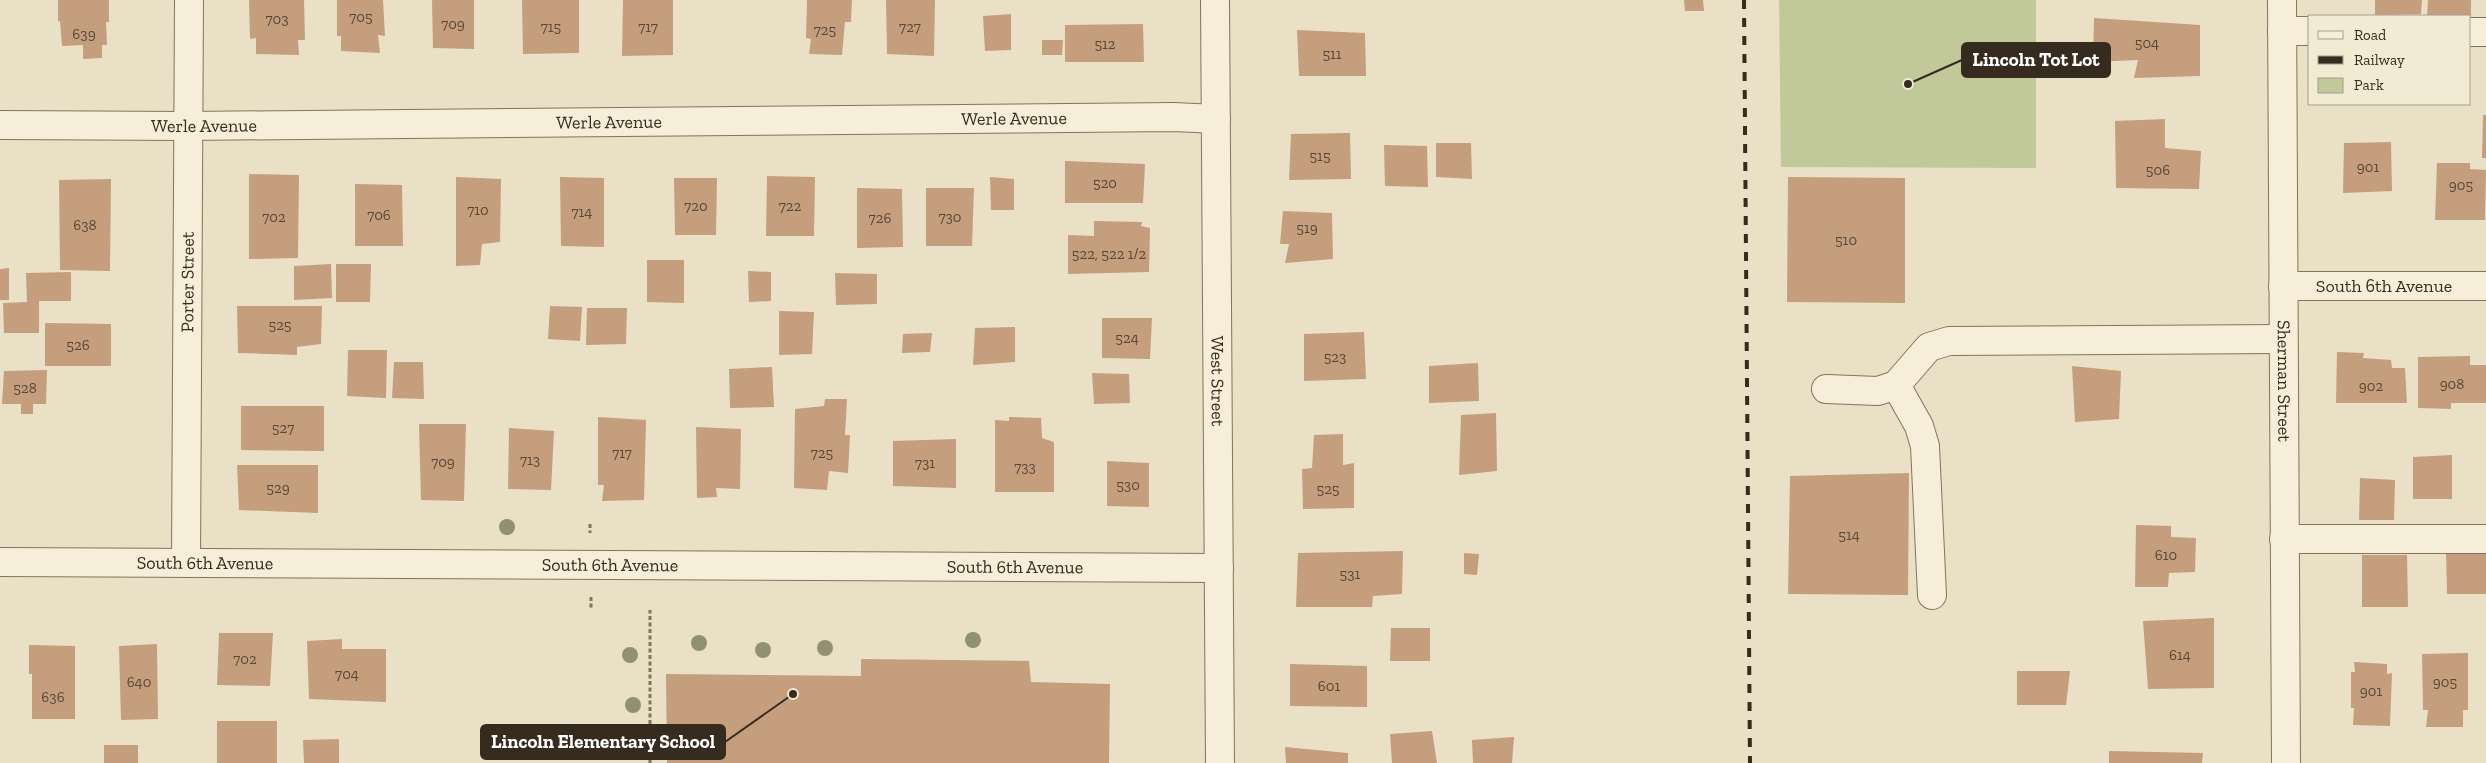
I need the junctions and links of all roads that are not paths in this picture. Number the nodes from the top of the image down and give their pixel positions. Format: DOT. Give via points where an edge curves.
graph roads {
  1 [pos="189,0"];
  2 [pos="1215,0"];
  3 [pos="2282,0"];
  4 [pos="2282,31"];
  5 [pos="2308,32"];
  6 [pos="2471,32"];
  7 [pos="2486,32"];
  8 [pos="1216,119"];
  9 [pos="0,125"];
  10 [pos="187,126"];
  11 [pos="2283,286"];
  12 [pos="2486,286"];
  13 [pos="2283,339"];
  14 [pos="1896,385"];
  15 [pos="1826,389"];
  16 [pos="2284,539"];
  17 [pos="2486,539"];
  18 [pos="0,562"];
  19 [pos="186,564"];
  20 [pos="1219,568"];
  21 [pos="1932,595"];
  22 [pos="1220,763"];
  23 [pos="2286,763"];
  1 -- 10 [label="street, Porter Street"];
  2 -- 8 [label="street, West Street"];
  3 -- 4 [label="street, Sherman Street"];
  4 -- 5 [label="street"];
  4 -- 11 [label="street, Sherman Street"];
  6 -- 7 [label="street"];
  8 -- 10 [label="street, Werle Avenue" via="980,118"];
  8 -- 20 [label="street, West Street"];
  9 -- 10 [label="street, Werle Avenue"];
  10 -- 19 [label="street, Porter Street"];
  11 -- 12 [label="street, South 6th Avenue"];
  11 -- 13 [label="street, Sherman Street"];
  13 -- 14 [label="street" via="1949,341 1930,347"];
  13 -- 16 [label="street, Sherman Street"];
  14 -- 15 [label="street" via="1878,391"];
  14 -- 21 [label="street" via="1919,426 1925,446"];
  16 -- 17 [label="street"];
  16 -- 23 [label="street, Sherman Street"];
  18 -- 19 [label="street, South 6th Avenue"];
  19 -- 20 [label="street, South 6th Avenue"];
  20 -- 22 [label="street, West Street"];
}
